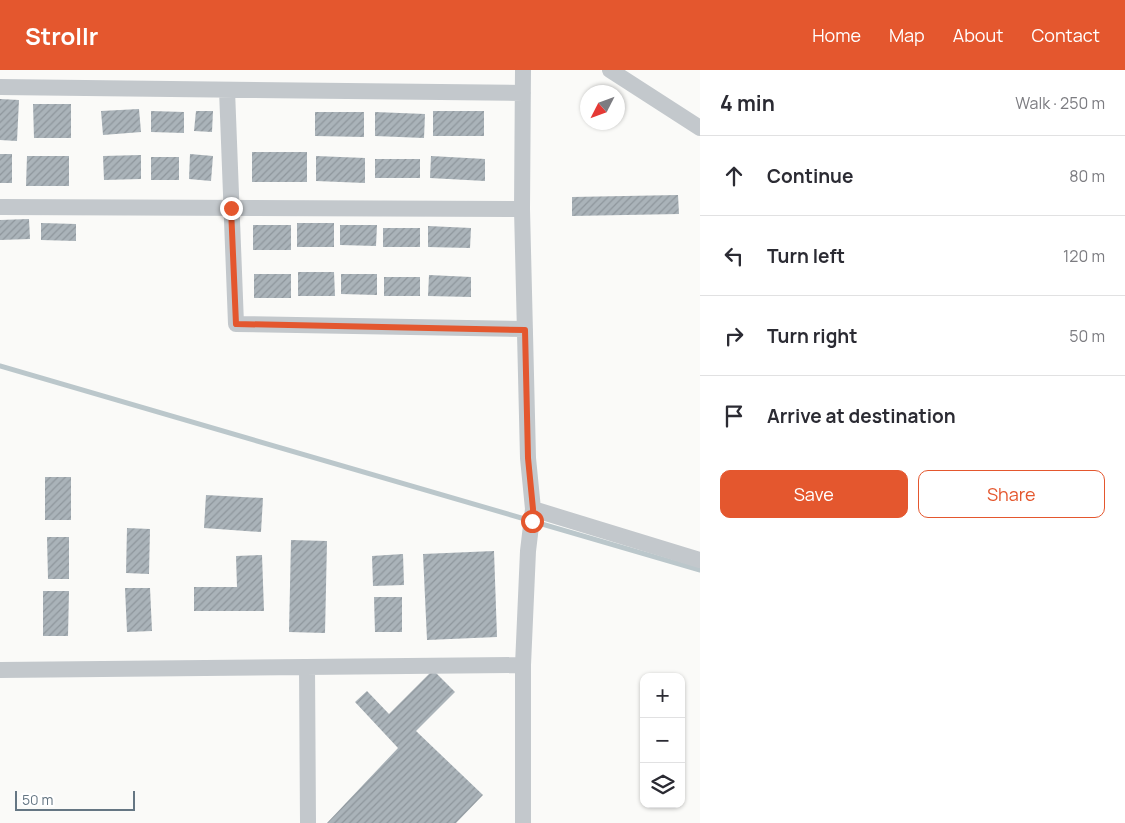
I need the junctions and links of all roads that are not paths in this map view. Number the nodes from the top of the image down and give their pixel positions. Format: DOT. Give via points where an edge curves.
graph roads {
  1 [pos="523,70"];
  2 [pos="610,70"];
  3 [pos="0,87"];
  4 [pos="226,90"];
  5 [pos="523,93"];
  6 [pos="700,128"];
  7 [pos="0,207"];
  8 [pos="231,208"];
  9 [pos="522,209"];
  10 [pos="525,330"];
  11 [pos="532,522"];
  12 [pos="700,560"];
  13 [pos="523,664"];
  14 [pos="307,667"];
  15 [pos="0,670"];
  16 [pos="308,823"];
  17 [pos="523,823"];
  1 -- 5 [label="street"];
  2 -- 6 [label="street"];
  3 -- 4 [label="street"];
  4 -- 5 [label="street"];
  4 -- 8 [label="street"];
  5 -- 9 [label="street"];
  7 -- 8 [label="street"];
  8 -- 9 [label="street"];
  8 -- 10 [label="street" via="236,324"];
  9 -- 10 [label="street"];
  10 -- 11 [label="street"];
  11 -- 12 [label="street"];
  11 -- 13 [label="street"];
  13 -- 14 [label="street"];
  13 -- 17 [label="street"];
  14 -- 15 [label="street"];
  14 -- 16 [label="street"];
}
